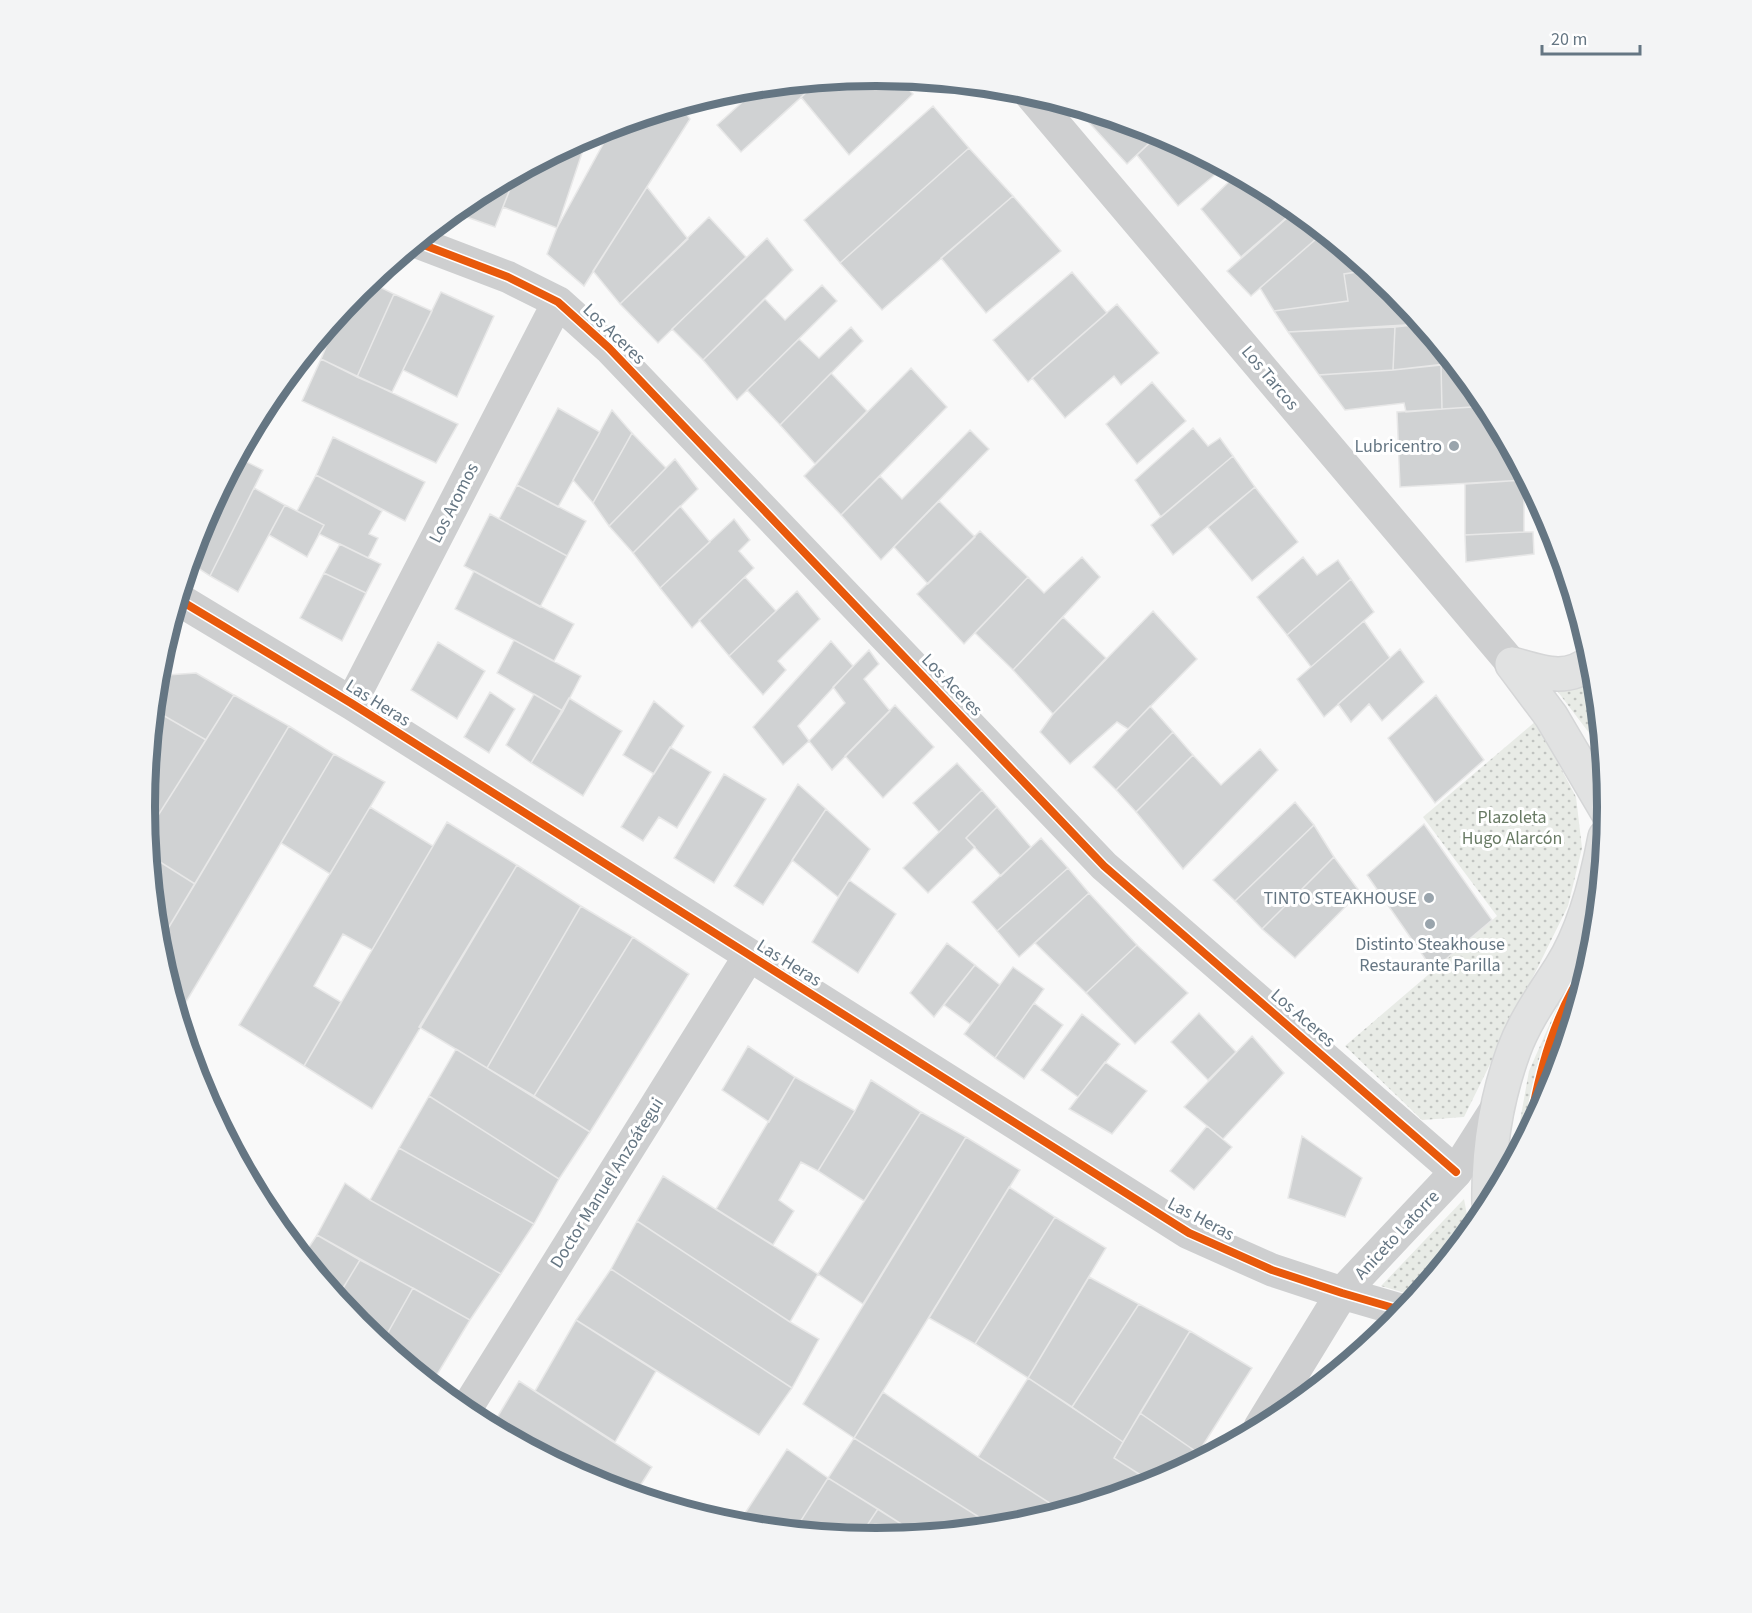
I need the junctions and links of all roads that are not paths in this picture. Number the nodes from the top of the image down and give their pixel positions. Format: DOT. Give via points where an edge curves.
graph roads {
  1 [pos="1038,104"];
  2 [pos="424,245"];
  3 [pos="558,302"];
  4 [pos="185,603"];
  5 [pos="1512,664"];
  6 [pos="1583,668"];
  7 [pos="351,703"];
  8 [pos="1596,793"];
  9 [pos="1591,895"];
  10 [pos="1583,946"];
  11 [pos="749,956"];
  12 [pos="1562,965"];
  13 [pos="1498,1106"];
  14 [pos="1456,1172"];
  15 [pos="1489,1185"];
  16 [pos="1342,1293"];
  17 [pos="1394,1308"];
  18 [pos="470,1403"];
  19 [pos="1270,1410"];
  1 -- 5 [label="street, Los Tarcos"];
  2 -- 3 [label="street, Los Aceres"];
  3 -- 7 [label="street, Los Aromos"];
  3 -- 14 [label="street, Los Aceres" via="609,348 1104,866"];
  4 -- 7 [label="street, Las Heras"];
  5 -- 6 [label="main road" via="1552,675"];
  5 -- 8 [label="main road" via="1551,716"];
  7 -- 11 [label="street, Las Heras"];
  9 -- 12 [label="main road"];
  10 -- 12 [label="main road"];
  11 -- 16 [label="street, Las Heras" via="1189,1233 1272,1270"];
  11 -- 18 [label="street, Doctor Manuel Anzoátegui"];
  12 -- 13 [label="main road" via="1540,997 1514,1049"];
  13 -- 14 [label="street, Aniceto Latorre"];
  13 -- 15 [label="main road"];
  14 -- 16 [label="street, Aniceto Latorre"];
  16 -- 17 [label="street, Las Heras"];
  16 -- 19 [label="street, Aniceto Latorre"];
}
